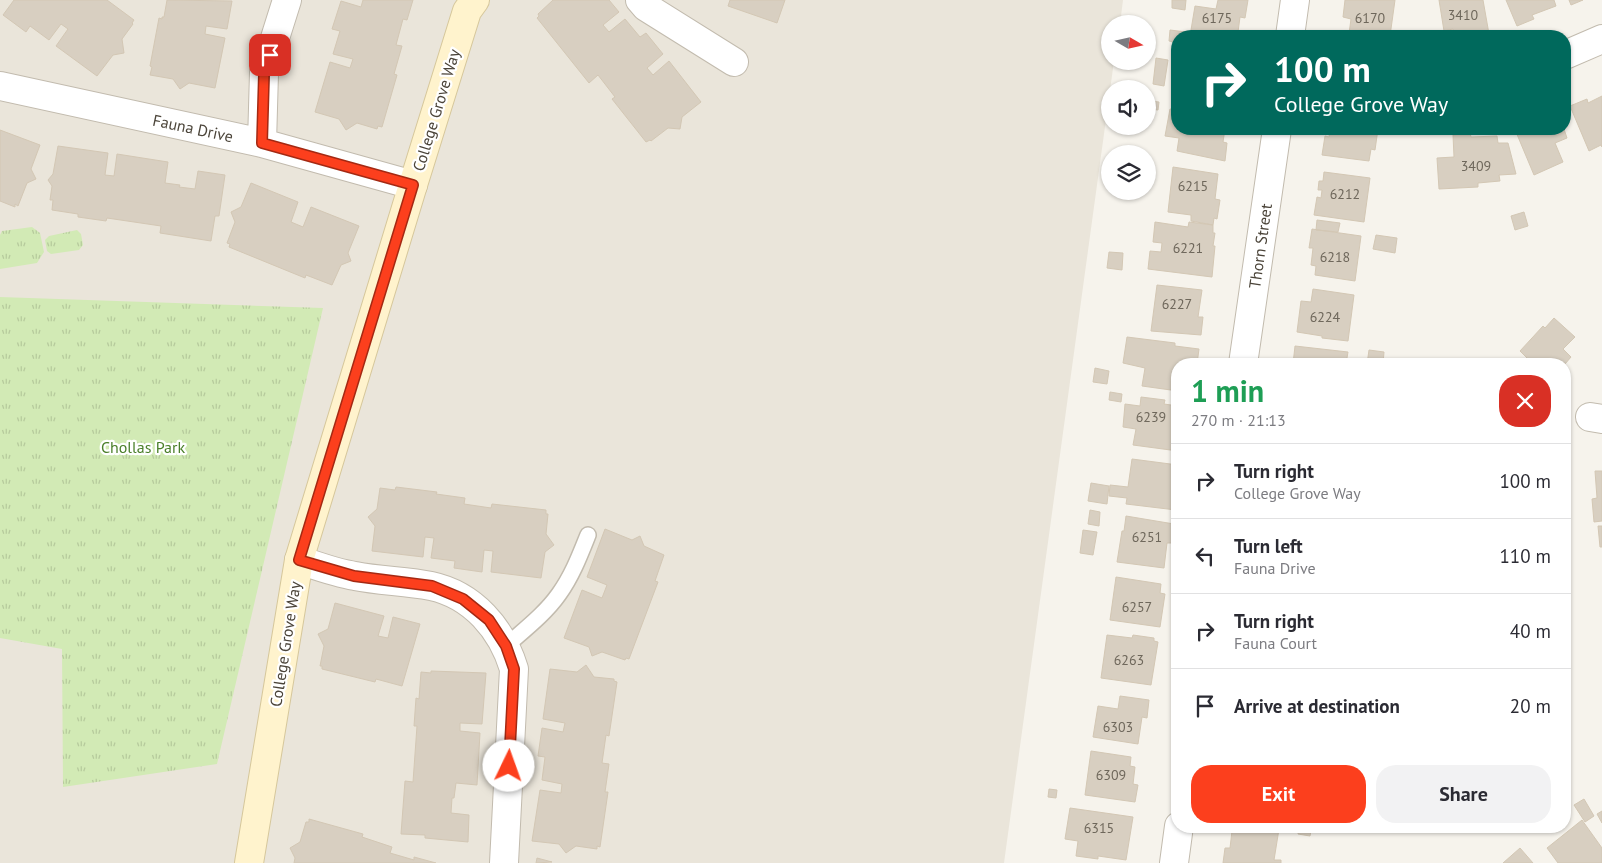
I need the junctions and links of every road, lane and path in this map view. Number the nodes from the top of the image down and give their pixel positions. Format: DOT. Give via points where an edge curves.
graph roads {
  1 [pos="287,0"];
  2 [pos="475,0"];
  3 [pos="640,0"];
  4 [pos="1295,0"];
  5 [pos="1291,30"];
  6 [pos="1602,39"];
  7 [pos="1571,52"];
  8 [pos="734,62"];
  9 [pos="0,86"];
  10 [pos="1276,135"];
  11 [pos="262,143"];
  12 [pos="413,185"];
  13 [pos="1245,358"];
  14 [pos="588,535"];
  15 [pos="299,560"];
  16 [pos="506,646"];
  17 [pos="1178,833"];
  18 [pos="249,863"];
  19 [pos="504,863"];
  20 [pos="1174,863"];
  1 -- 11 [label="street" via="264,74"];
  2 -- 12 [label="street, College Grove Way" via="468,11"];
  3 -- 8 [label="street" via="646,7"];
  4 -- 5 [label="street"];
  6 -- 7 [label="street"];
  9 -- 11 [label="street, Fauna Drive"];
  10 -- 13 [label="street, Thorn Street"];
  11 -- 12 [label="street, Fauna Drive"];
  12 -- 15 [label="street, College Grove Way"];
  14 -- 16 [label="lane" via="558,596"];
  15 -- 16 [label="street" via="354,576 448,591 489,620"];
  15 -- 18 [label="street, College Grove Way"];
  16 -- 19 [label="street" via="514,669"];
  17 -- 20 [label="street"];
}
